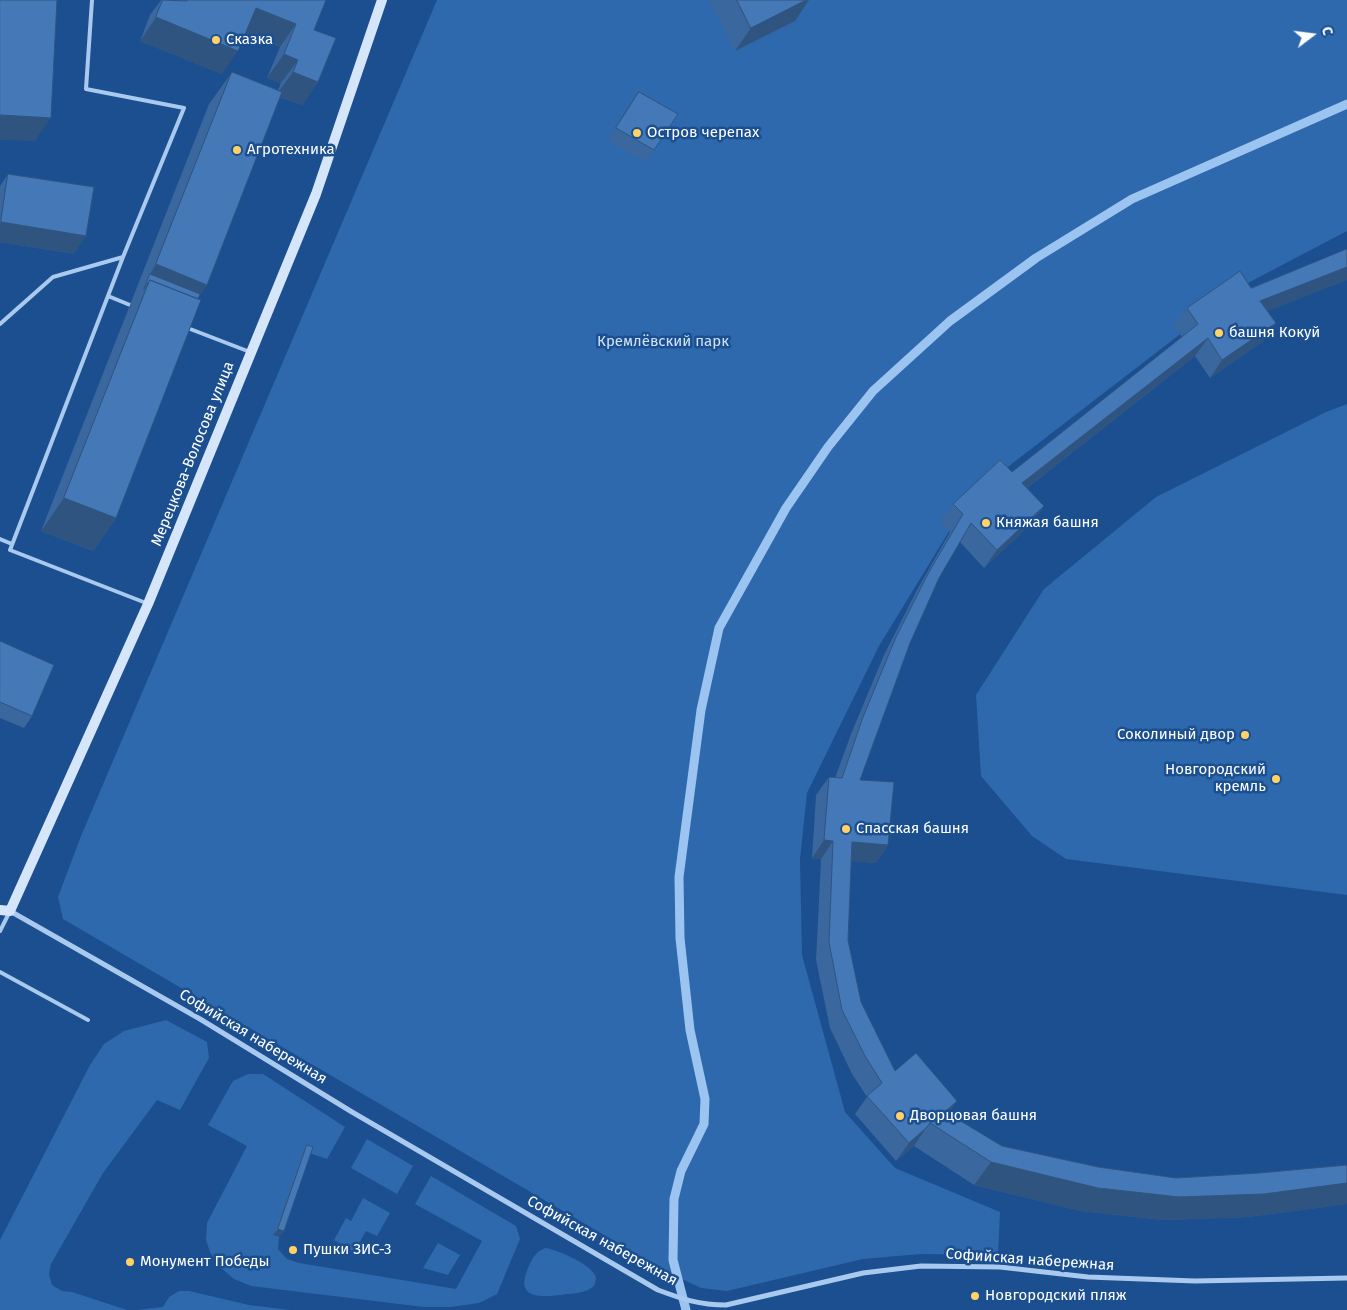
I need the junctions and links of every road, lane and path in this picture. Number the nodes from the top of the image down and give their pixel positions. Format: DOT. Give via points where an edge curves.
graph roads {
  1 [pos="92,0"];
  2 [pos="382,0"];
  3 [pos="123,257"];
  4 [pos="108,296"];
  5 [pos="130,305"];
  6 [pos="0,324"];
  7 [pos="181,325"];
  8 [pos="250,352"];
  9 [pos="0,539"];
  10 [pos="12,544"];
  11 [pos="148,604"];
  12 [pos="5,910"];
  13 [pos="0,931"];
  14 [pos="0,972"];
  15 [pos="88,1020"];
  16 [pos="1347,1278"];
  1 -- 3 [label="lane" via="86,89 184,108"];
  2 -- 8 [label="main road, Мерецкова-Волосова улица" via="316,194"];
  3 -- 4 [label="lane"];
  3 -- 6 [label="lane" via="53,277"];
  4 -- 5 [label="lane"];
  4 -- 10 [label="lane"];
  7 -- 8 [label="lane"];
  8 -- 11 [label="main road, Мерецкова-Волосова улица"];
  9 -- 10 [label="lane"];
  10 -- 11 [label="lane" via="10,550"];
  11 -- 12 [label="main road, Мерецкова-Волосова улица"];
  12 -- 13 [label="lane"];
  12 -- 16 [label="street, Софийская набережная" via="200,1019 352,1112 658,1290 688,1302 726,1305 863,1274 920,1266 1000,1267 1088,1277 1195,1281"];
  14 -- 15 [label="lane"];
}
